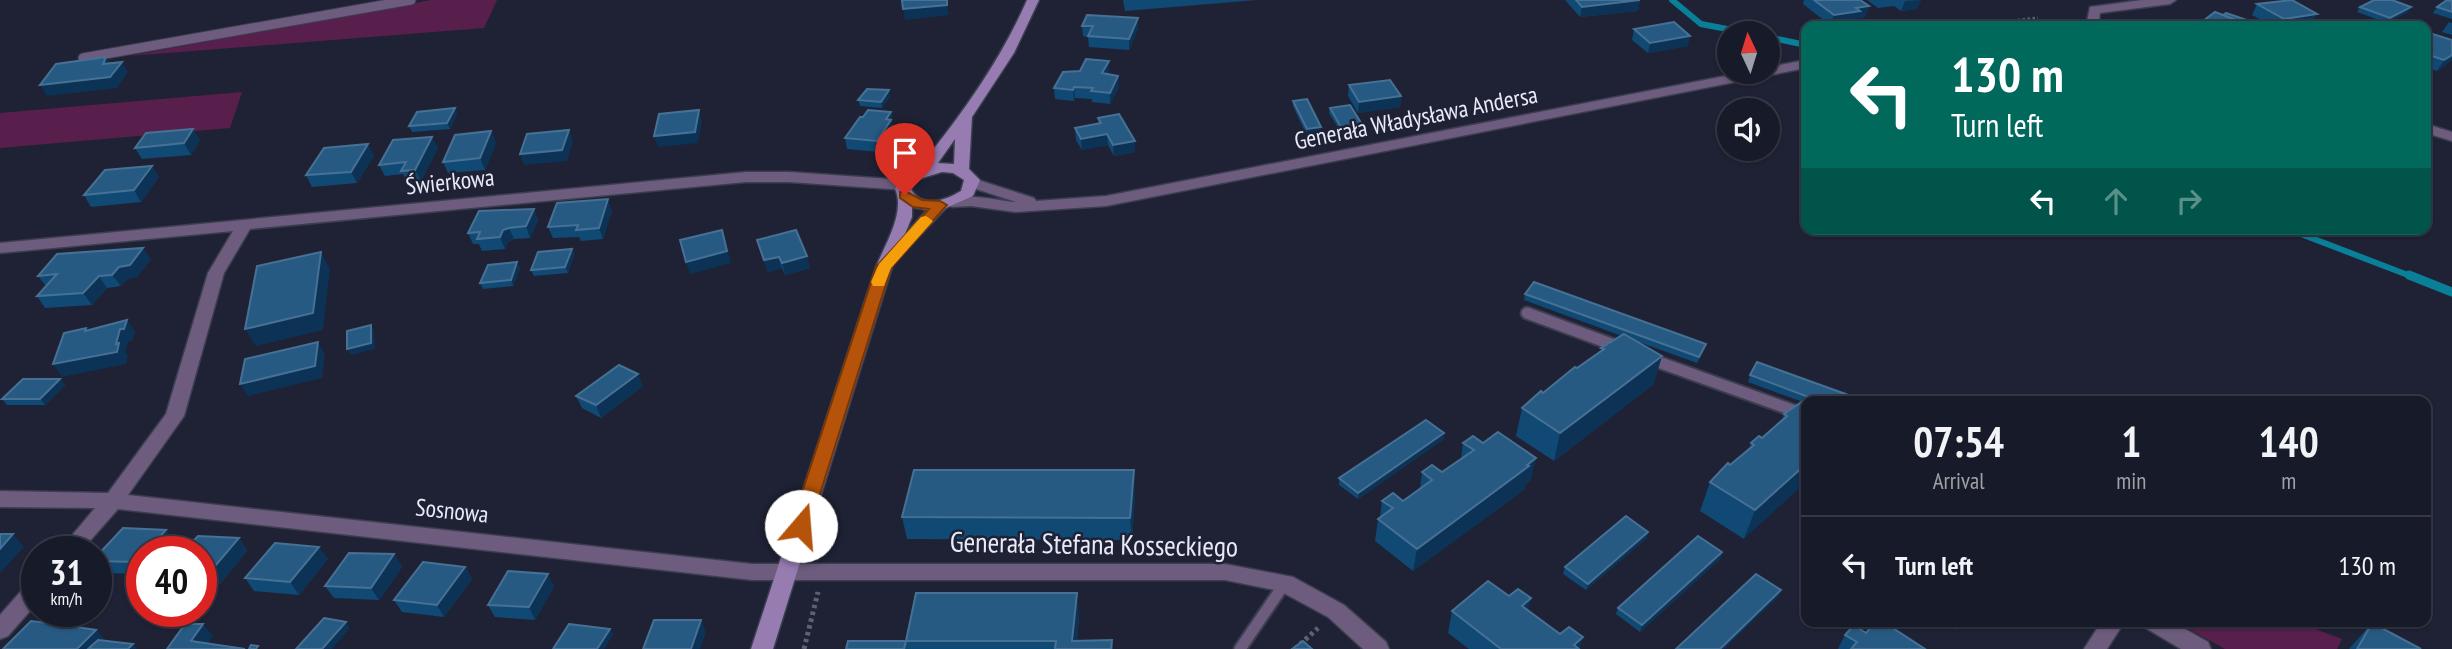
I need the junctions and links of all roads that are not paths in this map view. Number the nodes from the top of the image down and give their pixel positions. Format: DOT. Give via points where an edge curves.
graph roads {
  1 [pos="411,0"];
  2 [pos="1033,0"];
  3 [pos="2170,0"];
  4 [pos="2093,21"];
  5 [pos="83,58"];
  6 [pos="1801,65"];
  7 [pos="967,115"];
  8 [pos="2431,130"];
  9 [pos="2452,137"];
  10 [pos="961,170"];
  11 [pos="920,172"];
  12 [pos="972,183"];
  13 [pos="905,190"];
  14 [pos="946,204"];
  15 [pos="1034,205"];
  16 [pos="244,225"];
  17 [pos="0,248"];
  18 [pos="884,267"];
  19 [pos="1527,313"];
  20 [pos="1801,413"];
  21 [pos="0,499"];
  22 [pos="113,500"];
  23 [pos="82,536"];
  24 [pos="786,573"];
  25 [pos="1285,583"];
  26 [pos="21,606"];
  27 [pos="2110,627"];
  28 [pos="2162,627"];
  29 [pos="0,630"];
  30 [pos="762,649"];
  31 [pos="1240,649"];
  32 [pos="1378,649"];
  33 [pos="2095,649"];
  34 [pos="2200,649"];
  1 -- 5 [label="lane"];
  2 -- 7 [label="street" via="1005,57"];
  3 -- 4 [label="street" via="2094,10"];
  6 -- 15 [label="street, Generała Władysława Andersa" via="1105,201"];
  7 -- 10 [label="street"];
  7 -- 11 [label="street" via="932,163"];
  8 -- 9 [label="street"];
  10 -- 11 [label="street" via="941,167"];
  10 -- 12 [label="street"];
  11 -- 13 [label="street"];
  12 -- 14 [label="street" via="968,193"];
  12 -- 15 [label="street, Generała Władysława Andersa"];
  13 -- 14 [label="street" via="918,204"];
  13 -- 16 [label="street, Świerkowa" via="789,177 746,177"];
  13 -- 18 [label="street" via="904,217"];
  14 -- 15 [label="street, Generała Władysława Andersa"];
  14 -- 18 [label="street"];
  16 -- 17 [label="street, Świerkowa"];
  16 -- 22 [label="street" via="216,273 175,416"];
  18 -- 24 [label="street"];
  19 -- 20 [label="lane"];
  21 -- 22 [label="street, Sosnowa"];
  22 -- 23 [label="street"];
  22 -- 24 [label="street, Sosnowa"];
  24 -- 25 [label="street, Generała Stefana Kosseckiego" via="1225,572"];
  24 -- 30 [label="street"];
  25 -- 31 [label="lane"];
  25 -- 32 [label="street, Generała Stefana Kosseckiego" via="1336,611"];
  26 -- 29 [label="street"];
  27 -- 33 [label="street"];
  28 -- 34 [label="street"];
}
